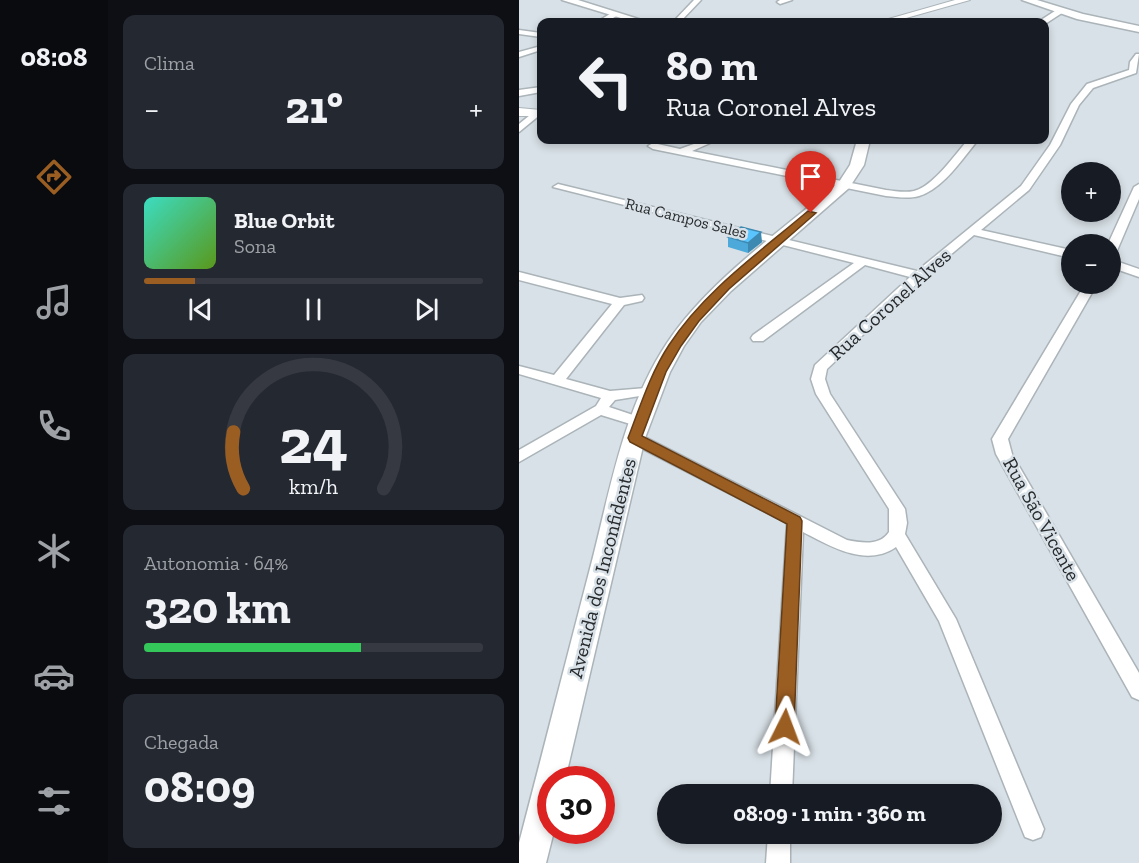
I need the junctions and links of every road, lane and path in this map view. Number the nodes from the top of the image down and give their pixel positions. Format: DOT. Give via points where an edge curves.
graph roads {
  1 [pos="567,0"];
  2 [pos="698,0"];
  3 [pos="789,0"];
  4 [pos="965,0"];
  5 [pos="1027,0"];
  6 [pos="780,2"];
  7 [pos="1061,11"];
  8 [pos="616,14"];
  9 [pos="608,18"];
  10 [pos="630,18"];
  11 [pos="681,18"];
  12 [pos="898,18"];
  13 [pos="1049,18"];
  14 [pos="1139,27"];
  15 [pos="519,32"];
  16 [pos="537,34"];
  17 [pos="537,49"];
  18 [pos="519,55"];
  19 [pos="1137,65"];
  20 [pos="537,91"];
  21 [pos="519,93"];
  22 [pos="519,112"];
  23 [pos="537,113"];
  24 [pos="537,115"];
  25 [pos="519,129"];
  26 [pos="701,144"];
  27 [pos="864,144"];
  28 [pos="968,144"];
  29 [pos="653,146"];
  30 [pos="683,151"];
  31 [pos="844,185"];
  32 [pos="558,187"];
  33 [pos="1139,187"];
  34 [pos="971,231"];
  35 [pos="1118,234"];
  36 [pos="780,240"];
  37 [pos="1061,252"];
  38 [pos="864,261"];
  39 [pos="1121,267"];
  40 [pos="1139,273"];
  41 [pos="919,275"];
  42 [pos="519,276"];
  43 [pos="1086,294"];
  44 [pos="637,298"];
  45 [pos="620,302"];
  46 [pos="758,338"];
  47 [pos="519,370"];
  48 [pos="556,382"];
  49 [pos="653,390"];
  50 [pos="610,396"];
  51 [pos="601,409"];
  52 [pos="637,430"];
  53 [pos="519,457"];
  54 [pos="795,521"];
  55 [pos="897,535"];
  56 [pos="1139,691"];
  57 [pos="782,784"];
  58 [pos="1033,829"];
  59 [pos="779,844"];
  60 [pos="529,863"];
  61 [pos="778,863"];
  1 -- 8 [label="main road"];
  2 -- 11 [label="street"];
  3 -- 6 [label="street"];
  4 -- 12 [label="street"];
  5 -- 7 [label="main road"];
  7 -- 13 [label="street"];
  7 -- 14 [label="main road"];
  8 -- 9 [label="street"];
  8 -- 10 [label="main road"];
  15 -- 16 [label="street"];
  17 -- 18 [label="street"];
  19 -- 34 [label="street, Rua Coronel Alves" via="1131,72 1090,86 1025,188"];
  20 -- 21 [label="street"];
  22 -- 23 [label="street"];
  24 -- 25 [label="street"];
  26 -- 30 [label="street"];
  27 -- 31 [label="main road, Avenida dos Inconfidentes" via="857,165"];
  28 -- 31 [label="street" via="933,183 918,193 886,193"];
  29 -- 30 [label="street"];
  30 -- 31 [label="street"];
  31 -- 36 [label="main road, Avenida dos Inconfidentes"];
  32 -- 36 [label="street, Rua Campos Sales"];
  33 -- 35 [label="street"];
  34 -- 37 [label="street"];
  34 -- 41 [label="street, Rua Coronel Alves"];
  36 -- 38 [label="street, Rua Campos Sales"];
  36 -- 49 [label="main road, Avenida dos Inconfidentes" via="695,318 675,345"];
  38 -- 41 [label="street, Rua Campos Sales"];
  38 -- 46 [label="street"];
  39 -- 40 [label="street"];
  41 -- 55 [label="street, Rua Coronel Alves" via="823,364 818,376 823,394 897,509"];
  42 -- 45 [label="street"];
  43 -- 56 [label="street, Rua São Vicente" via="1000,439 1004,454"];
  44 -- 45 [label="street"];
  45 -- 48 [label="street"];
  47 -- 48 [label="street"];
  48 -- 50 [label="street"];
  49 -- 50 [label="street"];
  49 -- 52 [label="main road, Avenida dos Inconfidentes"];
  50 -- 51 [label="street"];
  51 -- 52 [label="street"];
  51 -- 53 [label="street"];
  52 -- 54 [label="street"];
  52 -- 60 [label="main road, Avenida dos Inconfidentes"];
  54 -- 55 [label="street" via="859,550 886,546"];
  54 -- 57 [label="street"];
  55 -- 58 [label="street" via="947,619"];
  59 -- 61 [label="street"];
}
